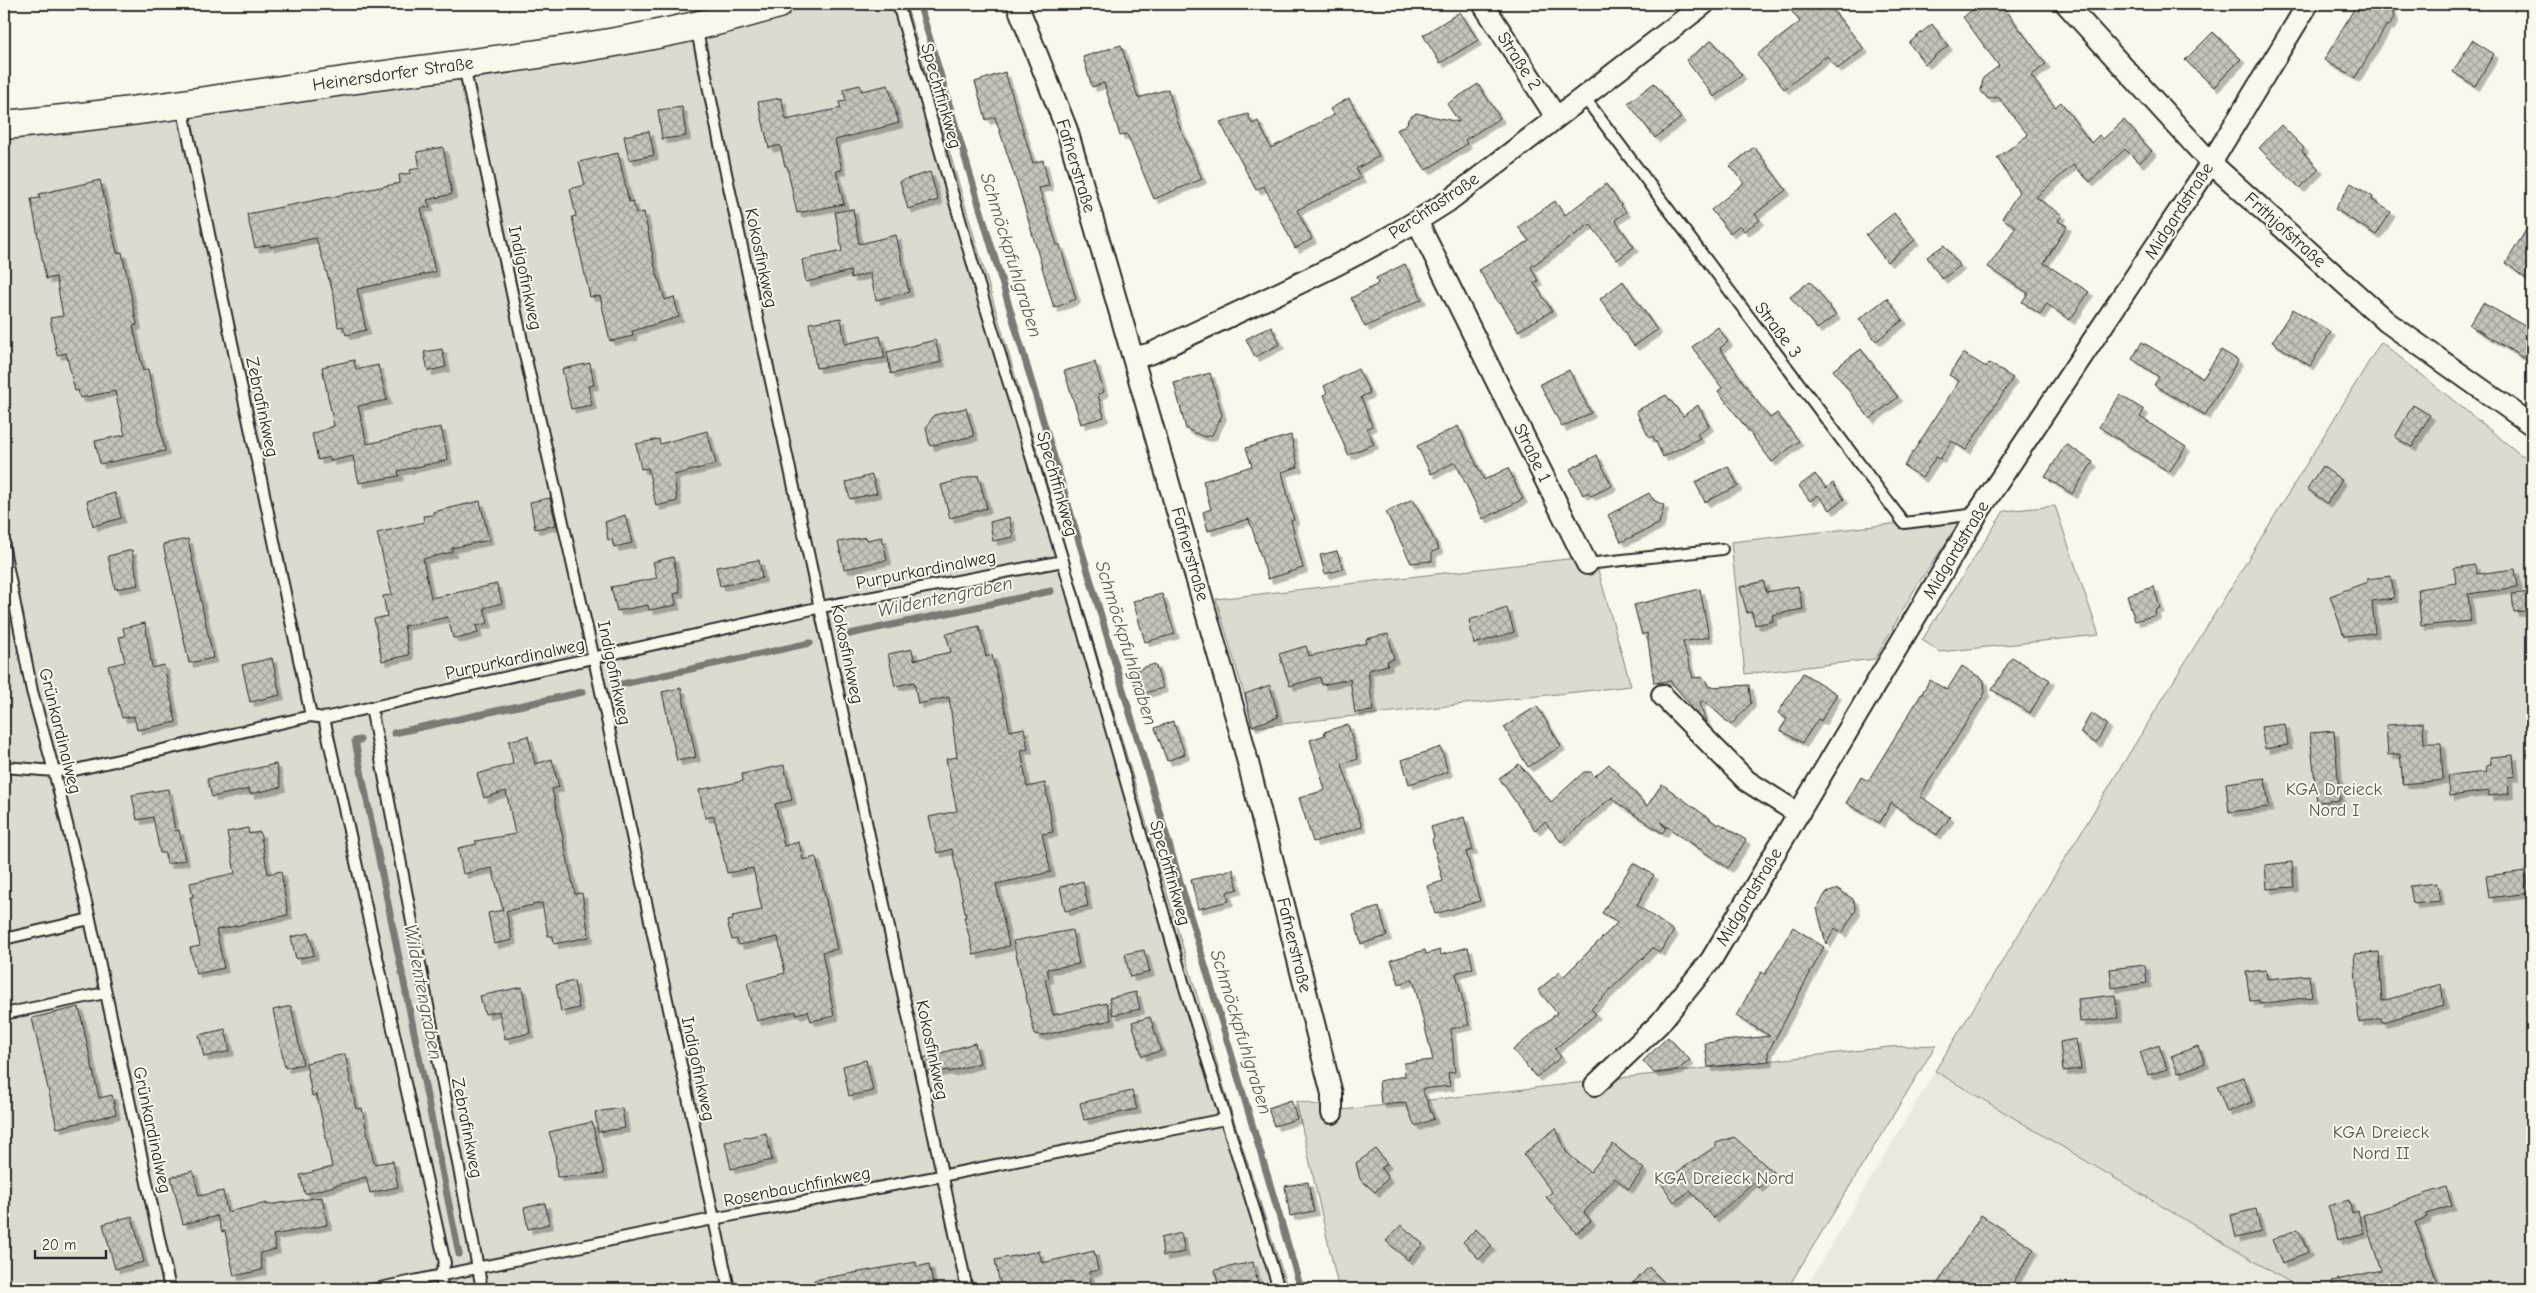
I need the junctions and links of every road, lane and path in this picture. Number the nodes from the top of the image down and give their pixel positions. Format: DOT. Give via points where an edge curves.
graph roads {
  1 [pos="778,4"];
  2 [pos="898,4"];
  3 [pos="1017,4"];
  4 [pos="1483,4"];
  5 [pos="1704,4"];
  6 [pos="2066,4"];
  7 [pos="2308,4"];
  8 [pos="696,25"];
  9 [pos="463,64"];
  10 [pos="1584,97"];
  11 [pos="182,104"];
  12 [pos="1556,117"];
  13 [pos="4,125"];
  14 [pos="2211,163"];
  15 [pos="1417,221"];
  16 [pos="1133,358"];
  17 [pos="2532,425"];
  18 [pos="1977,514"];
  19 [pos="4,549"];
  20 [pos="1722,549"];
  21 [pos="1063,561"];
  22 [pos="1587,564"];
  23 [pos="821,607"];
  24 [pos="594,659"];
  25 [pos="1662,694"];
  26 [pos="371,707"];
  27 [pos="311,716"];
  28 [pos="324,718"];
  29 [pos="4,768"];
  30 [pos="54,771"];
  31 [pos="1799,814"];
  32 [pos="90,919"];
  33 [pos="4,939"];
  34 [pos="105,993"];
  35 [pos="4,1014"];
  36 [pos="1595,1085"];
  37 [pos="1332,1113"];
  38 [pos="1225,1119"];
  39 [pos="941,1176"];
  40 [pos="714,1219"];
  41 [pos="478,1268"];
  42 [pos="440,1276"];
  43 [pos="170,1289"];
  44 [pos="375,1289"];
  45 [pos="443,1289"];
  46 [pos="482,1289"];
  47 [pos="729,1289"];
  48 [pos="967,1289"];
  49 [pos="1279,1289"];
  1 -- 8 [label="main road, Heinersdorfer Straße"];
  2 -- 21 [label="lane, Spechtfinkweg"];
  3 -- 16 [label="street, Fafnerstraße" via="1067,130"];
  4 -- 12 [label="street, Straße 2"];
  5 -- 10 [label="street, Perchtastraße"];
  6 -- 14 [label="street, Frithjofstraße"];
  7 -- 14 [label="street, Midgardstraße"];
  8 -- 9 [label="main road, Heinersdorfer Straße" via="580,48"];
  8 -- 23 [label="lane, Kokosfinkweg"];
  9 -- 11 [label="main road, Heinersdorfer Straße"];
  9 -- 24 [label="lane, Indigofinkweg"];
  10 -- 12 [label="street, Perchtastraße"];
  10 -- 18 [label="lane, Straße 3" via="1904,523"];
  11 -- 13 [label="main road, Heinersdorfer Straße"];
  11 -- 27 [label="lane, Zebrafinkweg"];
  12 -- 15 [label="street, Perchtastraße"];
  14 -- 17 [label="street, Frithjofstraße" via="2388,322"];
  14 -- 18 [label="street, Midgardstraße"];
  15 -- 16 [label="street, Perchtastraße" via="1362,252 1152,353"];
  15 -- 22 [label="street, Straße 1"];
  16 -- 37 [label="street, Fafnerstraße" via="1240,731 1332,1094"];
  18 -- 31 [label="street, Midgardstraße"];
  19 -- 30 [label="lane, Grünkardinalweg" via="32,691"];
  20 -- 22 [label="lane, Straße 1"];
  21 -- 23 [label="lane, Purpurkardinalweg"];
  21 -- 38 [label="lane, Spechtfinkweg"];
  23 -- 24 [label="lane, Purpurkardinalweg"];
  23 -- 39 [label="lane, Kokosfinkweg"];
  24 -- 26 [label="lane, Purpurkardinalweg"];
  24 -- 40 [label="lane, Indigofinkweg"];
  25 -- 31 [label="street" via="1747,781"];
  26 -- 28 [label="lane, Purpurkardinalweg"];
  26 -- 41 [label="lane, Zebrafinkweg"];
  27 -- 28 [label="lane, Purpurkardinalweg"];
  27 -- 30 [label="lane, Purpurkardinalweg" via="75,770"];
  28 -- 42 [label="lane" via="445,1263"];
  29 -- 30 [label="lane, Purpurkardinalweg"];
  30 -- 32 [label="lane, Grünkardinalweg"];
  31 -- 36 [label="street, Midgardstraße" via="1711,960 1659,1024"];
  32 -- 33 [label="lane"];
  32 -- 34 [label="lane, Grünkardinalweg"];
  34 -- 35 [label="lane"];
  34 -- 43 [label="lane, Grünkardinalweg"];
  38 -- 39 [label="lane, Rosenbauchfinkweg"];
  38 -- 49 [label="lane, Spechtfinkweg"];
  39 -- 40 [label="lane, Rosenbauchfinkweg"];
  39 -- 48 [label="lane, Kokosfinkweg"];
  40 -- 41 [label="lane, Rosenbauchfinkweg"];
  40 -- 47 [label="lane, Indigofinkweg"];
  41 -- 42 [label="lane, Rosenbauchfinkweg"];
  41 -- 46 [label="lane, Zebrafinkweg"];
  42 -- 44 [label="lane, Rosenbauchfinkweg"];
  42 -- 45 [label="lane"];
}
